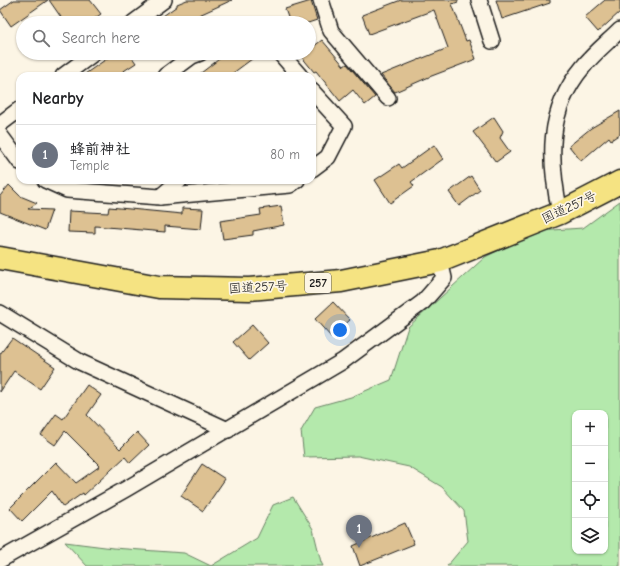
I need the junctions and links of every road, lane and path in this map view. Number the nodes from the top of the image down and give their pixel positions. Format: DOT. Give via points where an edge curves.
graph roads {
  1 [pos="164,0"];
  2 [pos="321,0"];
  3 [pos="479,0"];
  4 [pos="143,16"];
  5 [pos="620,30"];
  6 [pos="492,41"];
  7 [pos="85,60"];
  8 [pos="187,60"];
  9 [pos="286,60"];
  10 [pos="68,72"];
  11 [pos="170,72"];
  12 [pos="297,72"];
  13 [pos="388,98"];
  14 [pos="318,108"];
  15 [pos="16,112"];
  16 [pos="0,124"];
  17 [pos="0,135"];
  18 [pos="16,157"];
  19 [pos="316,166"];
  20 [pos="620,182"];
  21 [pos="54,184"];
  22 [pos="175,184"];
  23 [pos="291,184"];
  24 [pos="160,197"];
  25 [pos="560,213"];
  26 [pos="0,258"];
  27 [pos="440,261"];
  28 [pos="0,313"];
  29 [pos="228,430"];
  30 [pos="0,560"];
  1 -- 4 [label="street"];
  2 -- 13 [label="street" via="331,31"];
  3 -- 6 [label="street"];
  5 -- 25 [label="street" via="583,67 568,89 556,117 551,146 554,186"];
  7 -- 10 [label="street"];
  8 -- 11 [label="street"];
  9 -- 12 [label="street"];
  14 -- 19 [label="street" via="344,126 328,157"];
  15 -- 16 [label="street"];
  17 -- 18 [label="street"];
  20 -- 25 [label="highway, 国道257号 / 257"];
  21 -- 24 [label="street" via="67,190"];
  22 -- 24 [label="street"];
  23 -- 24 [label="street"];
  25 -- 27 [label="highway, 国道257号 / 257"];
  26 -- 27 [label="highway, 国道257号 / 257" via="159,287 249,289 341,281"];
  27 -- 29 [label="street" via="444,278 423,302 343,361"];
  28 -- 29 [label="street" via="80,362"];
  29 -- 30 [label="street"];
}
